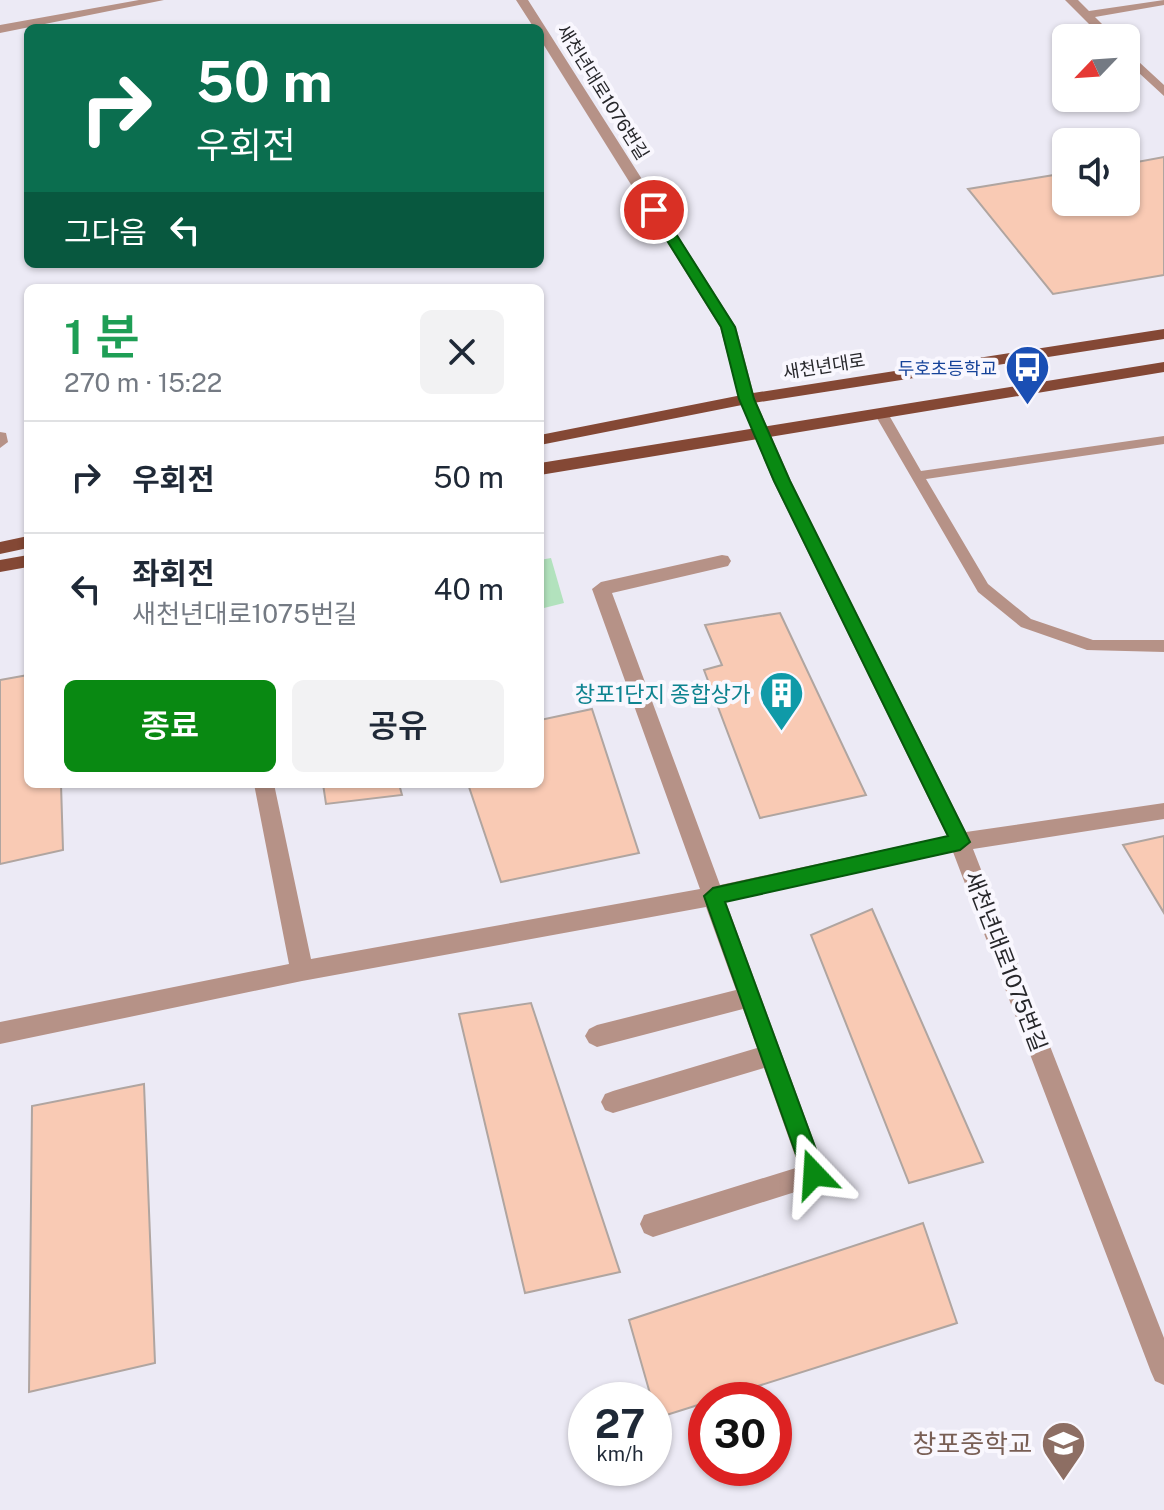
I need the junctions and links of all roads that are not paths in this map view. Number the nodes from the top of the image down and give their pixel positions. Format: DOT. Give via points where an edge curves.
graph roads {
  1 [pos="158,0"];
  2 [pos="522,0"];
  3 [pos="1071,0"];
  4 [pos="1164,1"];
  5 [pos="1087,15"];
  6 [pos="27,24"];
  7 [pos="537,24"];
  8 [pos="1096,24"];
  9 [pos="24,25"];
  10 [pos="0,29"];
  11 [pos="544,34"];
  12 [pos="1140,68"];
  13 [pos="1164,92"];
  14 [pos="1164,334"];
  15 [pos="1164,367"];
  16 [pos="747,399"];
  17 [pos="881,413"];
  18 [pos="760,432"];
  19 [pos="544,439"];
  20 [pos="1164,440"];
  21 [pos="544,468"];
  22 [pos="917,476"];
  23 [pos="24,543"];
  24 [pos="0,548"];
  25 [pos="722,561"];
  26 [pos="24,562"];
  27 [pos="0,566"];
  28 [pos="1164,646"];
  29 [pos="265,788"];
  30 [pos="1164,811"];
  31 [pos="960,842"];
  32 [pos="713,896"];
  33 [pos="302,971"];
  34 [pos="750,997"];
  35 [pos="0,1033"];
  36 [pos="597,1036"];
  37 [pos="771,1055"];
  38 [pos="613,1102"];
  39 [pos="653,1224"];
  40 [pos="1164,1372"];
  1 -- 6 [label="street"];
  2 -- 7 [label="street, 새천년대로1076번길"];
  3 -- 5 [label="street"];
  4 -- 5 [label="street"];
  5 -- 8 [label="street"];
  9 -- 10 [label="street"];
  11 -- 16 [label="street, 새천년대로1076번길" via="728,327"];
  12 -- 13 [label="street"];
  14 -- 16 [label="main road, 새천년대로"];
  15 -- 17 [label="main road"];
  16 -- 18 [label="street, 새천년대로1076번길"];
  16 -- 19 [label="main road, 새천년대로"];
  17 -- 18 [label="main road"];
  17 -- 22 [label="lane"];
  18 -- 21 [label="main road"];
  18 -- 31 [label="street, 새천년대로1075번길"];
  20 -- 22 [label="lane"];
  22 -- 28 [label="lane" via="983,588 1026,623 1092,646"];
  23 -- 24 [label="main road"];
  25 -- 32 [label="street" via="601,589"];
  26 -- 27 [label="main road"];
  29 -- 33 [label="street"];
  30 -- 31 [label="street"];
  31 -- 32 [label="street"];
  31 -- 40 [label="street, 새천년대로1075번길"];
  32 -- 33 [label="street"];
  32 -- 34 [label="street"];
  33 -- 35 [label="street"];
  34 -- 36 [label="street"];
  34 -- 37 [label="street"];
  37 -- 38 [label="street"];
  37 -- 39 [label="street" via="814,1174"];
}
